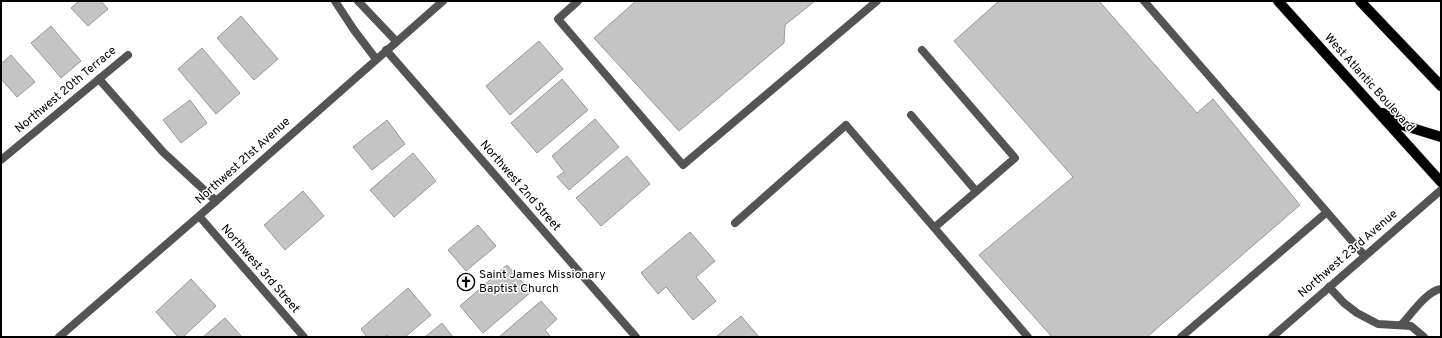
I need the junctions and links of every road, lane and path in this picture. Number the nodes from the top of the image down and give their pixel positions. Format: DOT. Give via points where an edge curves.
graph roads {
  1 [pos="335,1"];
  2 [pos="358,1"];
  3 [pos="442,1"];
  4 [pos="578,1"];
  5 [pos="877,1"];
  6 [pos="1144,1"];
  7 [pos="1278,1"];
  8 [pos="1360,1"];
  9 [pos="396,41"];
  10 [pos="386,50"];
  11 [pos="922,50"];
  12 [pos="128,55"];
  13 [pos="376,59"];
  14 [pos="99,79"];
  15 [pos="1440,84"];
  16 [pos="1374,108"];
  17 [pos="911,115"];
  18 [pos="1441,137"];
  19 [pos="1,160"];
  20 [pos="1441,182"];
  21 [pos="1441,190"];
  22 [pos="976,191"];
  23 [pos="216,201"];
  24 [pos="1327,212"];
  25 [pos="199,216"];
  26 [pos="735,223"];
  27 [pos="935,227"];
  28 [pos="1365,256"];
  29 [pos="1329,287"];
  30 [pos="1441,289"];
  31 [pos="1401,325"];
  32 [pos="59,337"];
  33 [pos="304,337"];
  34 [pos="636,337"];
  35 [pos="1028,337"];
  36 [pos="1181,337"];
  37 [pos="1272,337"];
  38 [pos="1424,337"];
  1 -- 13 [label="street"];
  2 -- 9 [label="street"];
  3 -- 9 [label="street, Northwest 21st Avenue"];
  4 -- 5 [label="street" via="558,19 683,165"];
  6 -- 24 [label="street"];
  7 -- 16 [label="main road, West Atlantic Boulevard"];
  8 -- 15 [label="main road"];
  9 -- 10 [label="street, Northwest 21st Avenue"];
  10 -- 13 [label="street, Northwest 21st Avenue"];
  10 -- 34 [label="street, Northwest 2nd Street"];
  11 -- 22 [label="street" via="1015,158"];
  12 -- 14 [label="street, Northwest 20th Terrace"];
  13 -- 23 [label="street, Northwest 21st Avenue"];
  14 -- 19 [label="street, Northwest 20th Terrace"];
  14 -- 23 [label="street" via="163,152"];
  16 -- 18 [label="main road" via="1402,125"];
  16 -- 20 [label="main road, West Atlantic Boulevard"];
  17 -- 22 [label="street"];
  21 -- 28 [label="street, Northwest 23rd Avenue"];
  22 -- 27 [label="street"];
  23 -- 25 [label="street, Northwest 21st Avenue"];
  24 -- 28 [label="street"];
  24 -- 36 [label="street"];
  25 -- 32 [label="street, Northwest 21st Avenue"];
  25 -- 33 [label="street, Northwest 3rd Street"];
  26 -- 27 [label="street" via="846,125"];
  27 -- 35 [label="street"];
  28 -- 29 [label="street, Northwest 23rd Avenue"];
  29 -- 31 [label="street" via="1344,303 1371,321 1378,324"];
  29 -- 37 [label="street, Northwest 23rd Avenue"];
  30 -- 31 [label="street" via="1420,303"];
  31 -- 38 [label="street" via="1412,326"];
}
